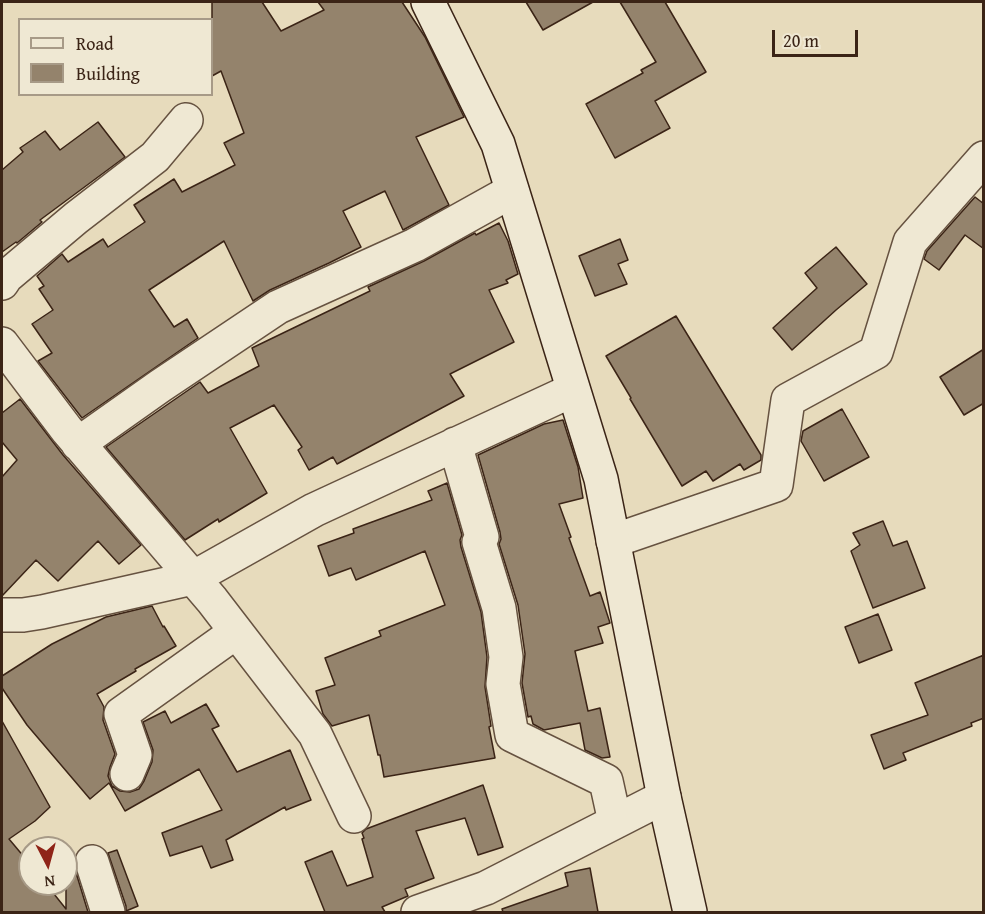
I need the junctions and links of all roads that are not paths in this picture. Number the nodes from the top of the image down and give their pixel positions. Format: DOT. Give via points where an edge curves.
graph roads {
  1 [pos="428,2"];
  2 [pos="186,120"];
  3 [pos="984,158"];
  4 [pos="512,191"];
  5 [pos="2,283"];
  6 [pos="2,344"];
  7 [pos="573,390"];
  8 [pos="78,444"];
  9 [pos="455,444"];
  10 [pos="613,541"];
  11 [pos="193,578"];
  12 [pos="2,615"];
  13 [pos="236,632"];
  14 [pos="127,774"];
  15 [pos="664,797"];
  16 [pos="354,816"];
  17 [pos="615,822"];
  18 [pos="92,862"];
  19 [pos="108,912"];
  20 [pos="418,912"];
  21 [pos="690,912"];
  1 -- 4 [label="street" via="498,144"];
  2 -- 5 [label="street" via="154,157"];
  3 -- 10 [label="street" via="910,242 876,352 788,400 776,485"];
  4 -- 7 [label="street"];
  4 -- 8 [label="street" via="415,245 278,307"];
  6 -- 8 [label="street"];
  7 -- 9 [label="street"];
  7 -- 10 [label="street" via="601,479"];
  8 -- 11 [label="street"];
  9 -- 11 [label="street" via="314,510"];
  9 -- 17 [label="street" via="499,608 506,657 502,684 512,735 606,781"];
  10 -- 15 [label="street"];
  11 -- 12 [label="street" via="42,612"];
  11 -- 13 [label="street"];
  13 -- 14 [label="street" via="121,714 135,755"];
  13 -- 16 [label="street" via="315,734"];
  15 -- 17 [label="street"];
  15 -- 21 [label="street"];
  17 -- 20 [label="street" via="486,888"];
  18 -- 19 [label="street"];
}
